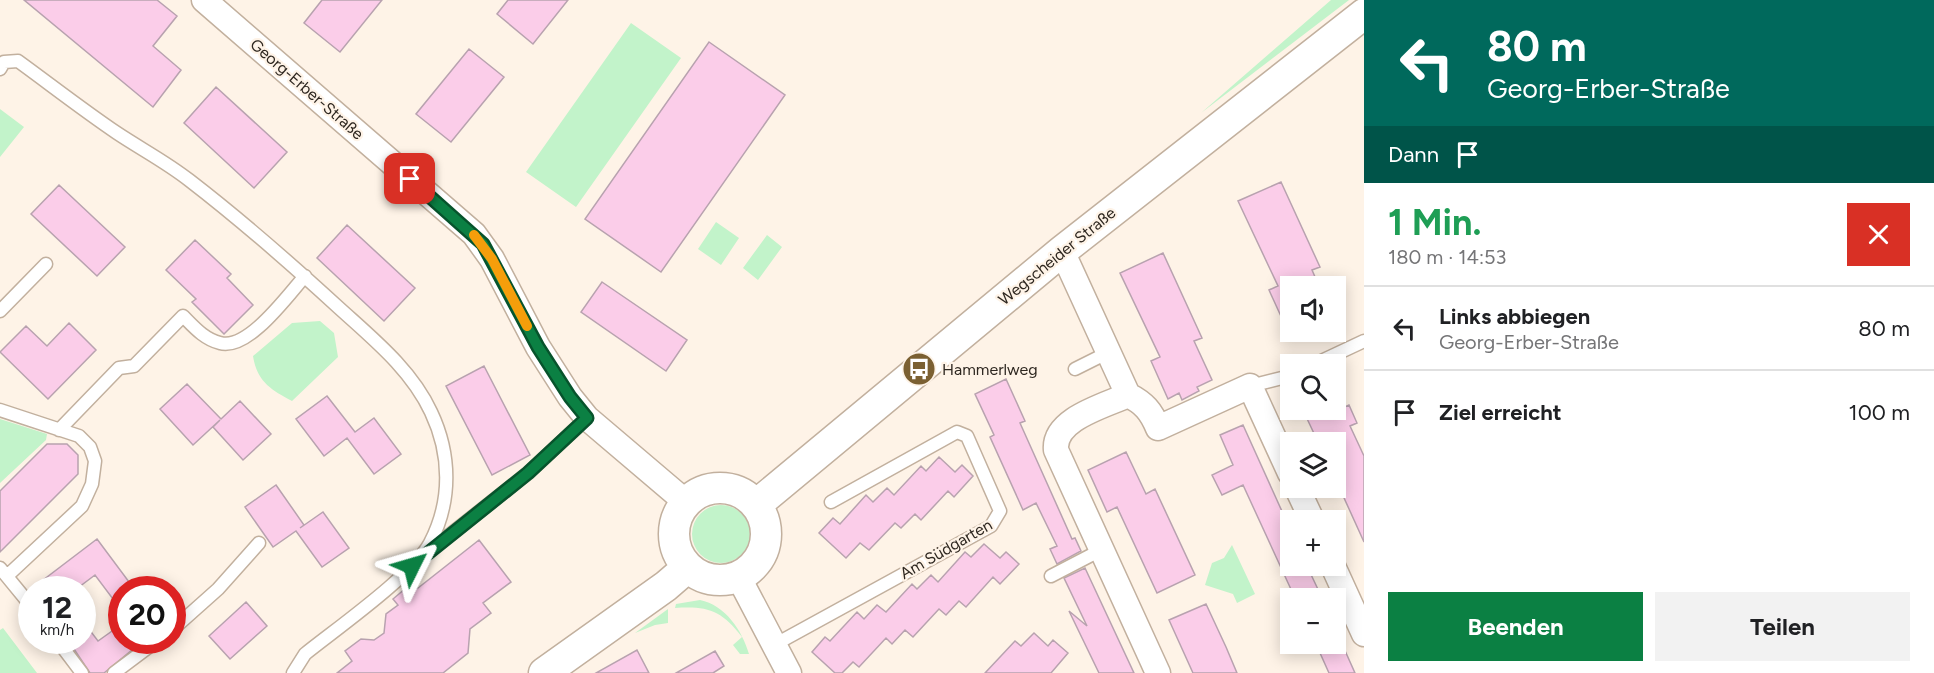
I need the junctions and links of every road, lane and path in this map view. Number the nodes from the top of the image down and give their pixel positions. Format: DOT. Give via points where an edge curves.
graph roads {
  1 [pos="204,0"];
  2 [pos="1364,14"];
  3 [pos="0,69"];
  4 [pos="1062,251"];
  5 [pos="46,264"];
  6 [pos="306,276"];
  7 [pos="0,311"];
  8 [pos="1364,341"];
  9 [pos="1108,352"];
  10 [pos="1336,354"];
  11 [pos="1075,369"];
  12 [pos="1280,378"];
  13 [pos="1250,386"];
  14 [pos="1128,395"];
  15 [pos="0,410"];
  16 [pos="587,418"];
  17 [pos="59,430"];
  18 [pos="1280,451"];
  19 [pos="831,502"];
  20 [pos="687,503"];
  21 [pos="756,505"];
  22 [pos="259,543"];
  23 [pos="1101,550"];
  24 [pos="412,566"];
  25 [pos="688,567"];
  26 [pos="4,572"];
  27 [pos="738,576"];
  28 [pos="1051,576"];
  29 [pos="1338,576"];
  30 [pos="18,590"];
  31 [pos="186,618"];
  32 [pos="1364,634"];
  33 [pos="774,645"];
  34 [pos="68,654"];
  35 [pos="139,654"];
  36 [pos="82,673"];
  37 [pos="114,673"];
  38 [pos="292,673"];
  39 [pos="544,673"];
  40 [pos="789,673"];
  41 [pos="1158,673"];
  1 -- 16 [label="street, Georg-Erber-Straße" via="474,234 492,259 538,347"];
  2 -- 4 [label="street, Wegscheider Straße"];
  3 -- 6 [label="lane" via="4,62 18,61 118,134 190,180"];
  4 -- 9 [label="street"];
  4 -- 21 [label="street, Wegscheider Straße"];
  5 -- 7 [label="lane"];
  6 -- 17 [label="lane" via="261,324 234,344 204,337 183,316 134,366 120,368"];
  6 -- 24 [label="lane" via="402,368 432,412 445,450 446,493 429,544"];
  8 -- 10 [label="lane"];
  9 -- 11 [label="lane"];
  9 -- 14 [label="street"];
  12 -- 13 [label="lane"];
  13 -- 14 [label="street" via="1158,428 1142,402"];
  13 -- 18 [label="street"];
  14 -- 23 [label="street" via="1066,424 1055,443"];
  15 -- 17 [label="lane"];
  16 -- 20 [label="street, Georg-Erber-Straße"];
  16 -- 24 [label="lane" via="528,473"];
  17 -- 26 [label="lane" via="79,436 90,447 95,461 92,483 82,506"];
  19 -- 33 [label="lane, Am Südgarten" via="957,432 966,436 1000,511 991,526"];
  20 -- 21 [label="street" via="718,488 739,492"];
  20 -- 25 [label="street" via="680,512 675,544"];
  21 -- 27 [label="street" via="765,525 763,551 756,563"];
  22 -- 31 [label="lane"];
  23 -- 28 [label="lane"];
  23 -- 41 [label="street"];
  24 -- 38 [label="lane" via="305,654"];
  25 -- 27 [label="street" via="714,580"];
  25 -- 39 [label="street"];
  26 -- 30 [label="lane"];
  27 -- 33 [label="street"];
  29 -- 32 [label="street"];
  33 -- 40 [label="street"];
  34 -- 36 [label="lane"];
  35 -- 37 [label="lane"];
}
